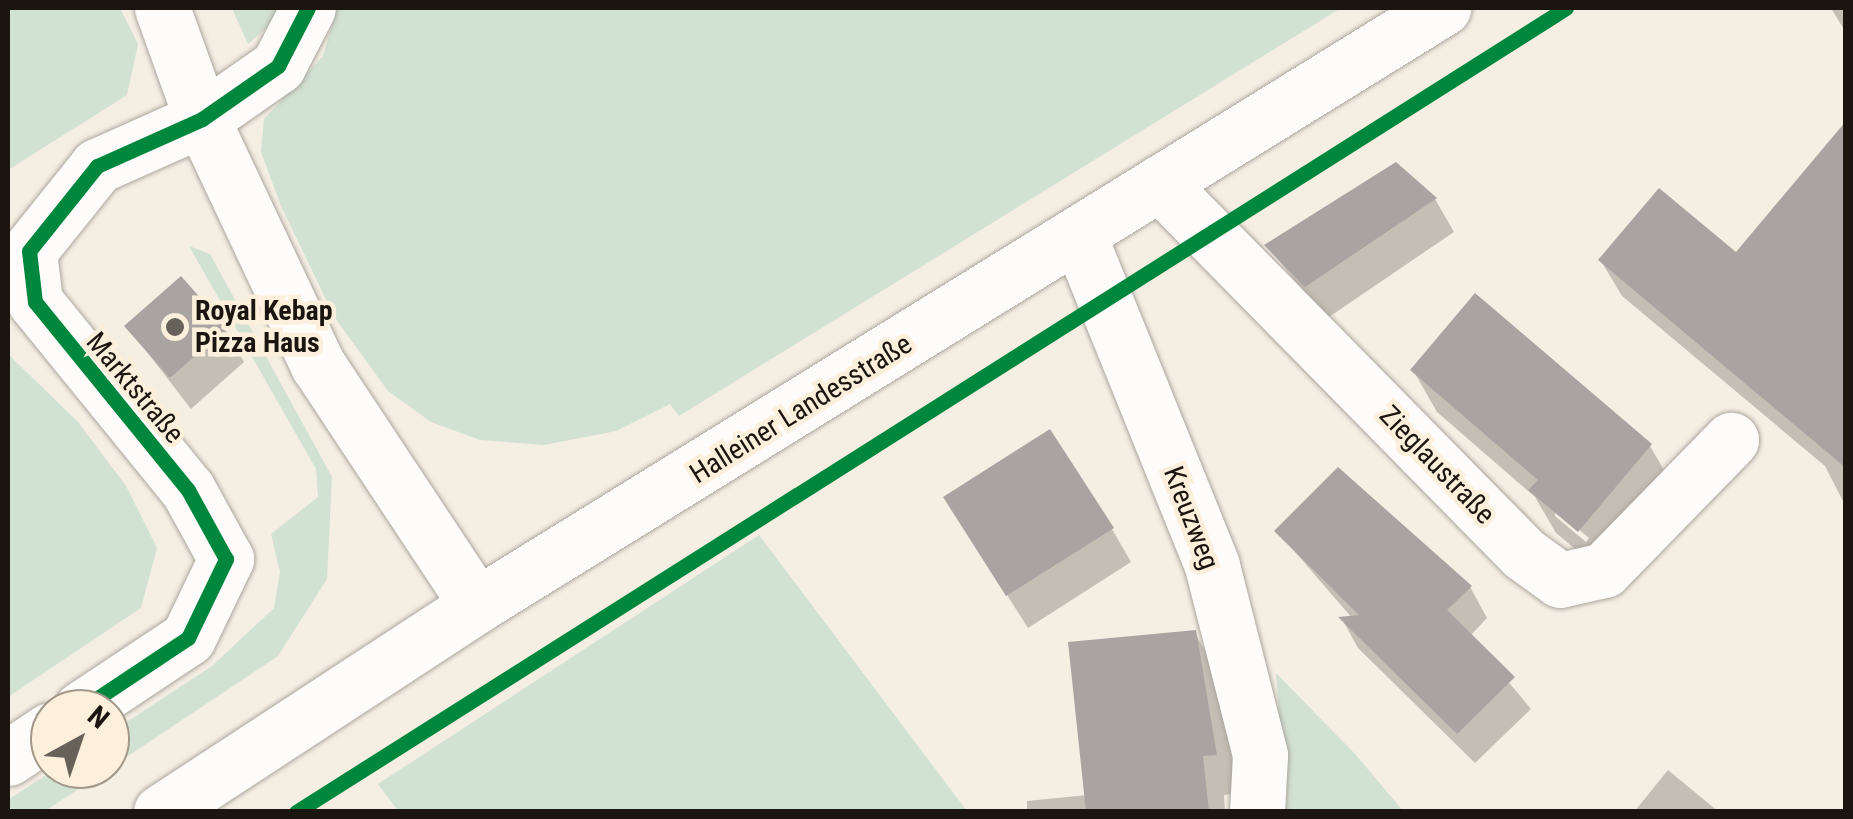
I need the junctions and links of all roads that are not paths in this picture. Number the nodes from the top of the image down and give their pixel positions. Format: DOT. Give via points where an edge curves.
graph roads {
  1 [pos="162,8"];
  2 [pos="308,8"];
  3 [pos="1442,8"];
  4 [pos="202,119"];
  5 [pos="1159,183"];
  6 [pos="1080,236"];
  7 [pos="1732,440"];
  8 [pos="476,605"];
  9 [pos="111,689"];
  10 [pos="30,743"];
  11 [pos="8,758"];
  12 [pos="161,812"];
  13 [pos="1256,812"];
  1 -- 4 [label="street"];
  2 -- 4 [label="street" via="278,66"];
  3 -- 5 [label="street, Halleiner Landesstraße"];
  4 -- 8 [label="street" via="318,364"];
  4 -- 9 [label="street, Marktstraße" via="98,166 29,250 35,302 188,490 226,559 188,638"];
  5 -- 6 [label="street, Halleiner Landesstraße"];
  5 -- 7 [label="street, Zieglaustraße" via="1560,580 1604,570"];
  6 -- 8 [label="street, Halleiner Landesstraße"];
  6 -- 13 [label="street, Kreuzweg" via="1212,566 1260,755"];
  8 -- 12 [label="street, Halleiner Landesstraße"];
  10 -- 11 [label="street"];
}
